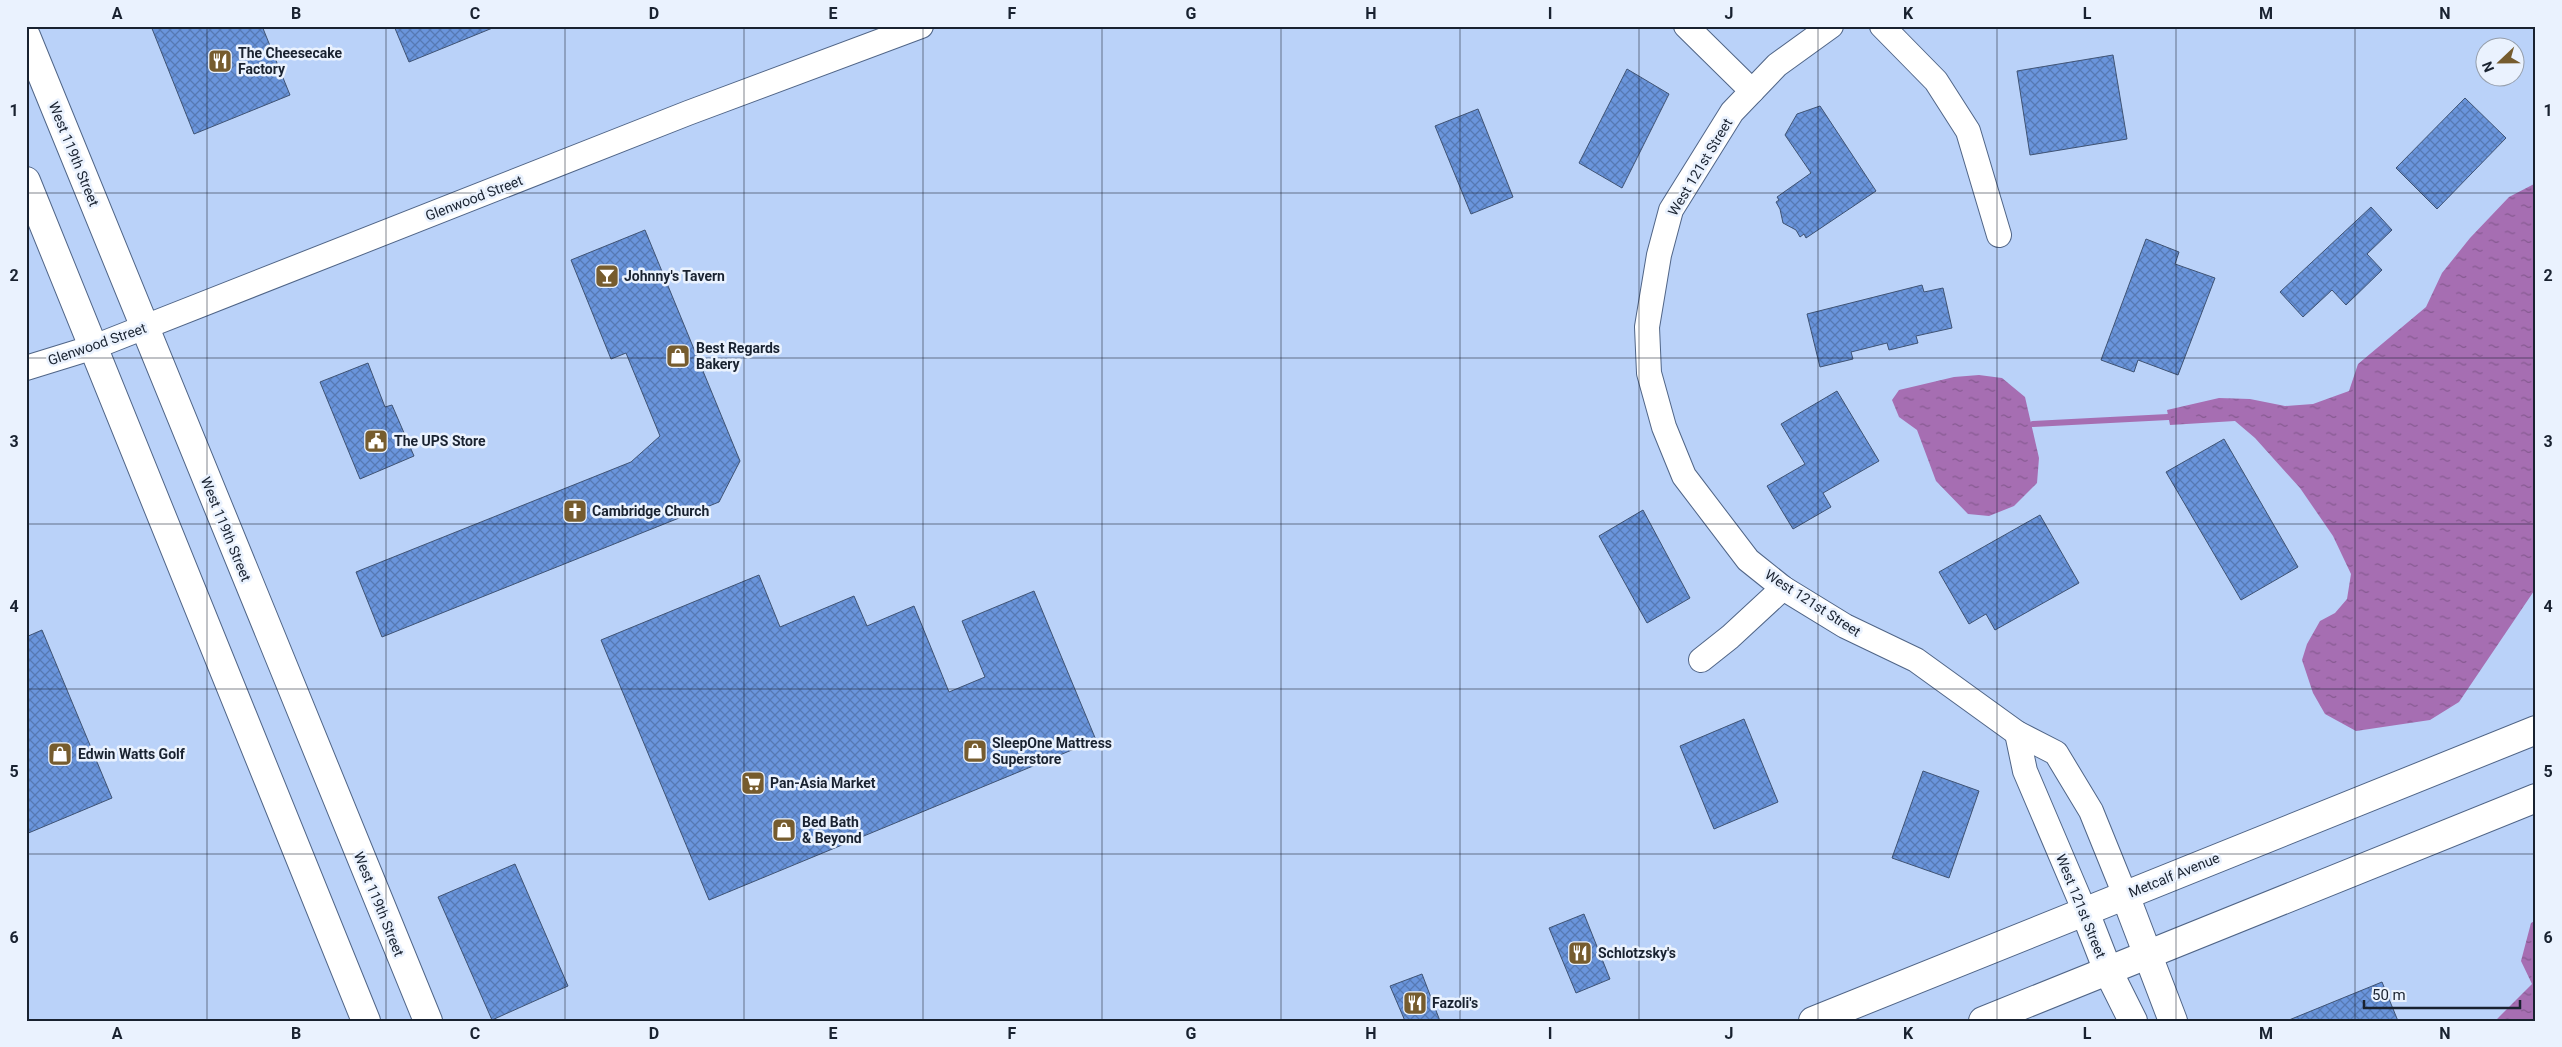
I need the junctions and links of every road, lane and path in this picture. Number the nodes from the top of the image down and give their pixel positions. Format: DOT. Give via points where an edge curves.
graph roads {
  1 [pos="922,26"];
  2 [pos="1686,26"];
  3 [pos="1831,26"];
  4 [pos="1882,26"];
  5 [pos="26,36"];
  6 [pos="1752,91"];
  7 [pos="26,181"];
  8 [pos="1999,235"];
  9 [pos="145,328"];
  10 [pos="94,347"];
  11 [pos="26,368"];
  12 [pos="1783,588"];
  13 [pos="1701,660"];
  14 [pos="2536,730"];
  15 [pos="2017,733"];
  16 [pos="2536,798"];
  17 [pos="2125,895"];
  18 [pos="2085,912"];
  19 [pos="2148,955"];
  20 [pos="2108,971"];
  21 [pos="366,1021"];
  22 [pos="428,1021"];
  23 [pos="1813,1021"];
  24 [pos="1983,1021"];
  25 [pos="2133,1021"];
  26 [pos="2173,1021"];
  1 -- 9 [label="street, Glenwood Street" via="688,113"];
  2 -- 6 [label="street"];
  3 -- 6 [label="street, West 121st Street" via="1777,65"];
  4 -- 8 [label="street" via="1936,81 1968,131"];
  5 -- 9 [label="main road, West 119th Street"];
  6 -- 12 [label="street, West 121st Street" via="1732,112 1670,210 1647,327 1650,373 1664,427 1684,476 1748,560"];
  7 -- 10 [label="main road"];
  9 -- 10 [label="street, Glenwood Street"];
  9 -- 22 [label="main road, West 119th Street"];
  10 -- 11 [label="street, Glenwood Street"];
  10 -- 21 [label="main road"];
  12 -- 13 [label="street" via="1730,638"];
  12 -- 15 [label="street, West 121st Street" via="1845,626 1916,660"];
  14 -- 17 [label="main road, Metcalf Avenue"];
  15 -- 17 [label="street, West 121st Street" via="2056,753 2091,811"];
  15 -- 18 [label="street, West 121st Street" via="2025,771"];
  16 -- 19 [label="main road"];
  17 -- 18 [label="main road, Metcalf Avenue"];
  17 -- 19 [label="main road, West 121st Street"];
  18 -- 20 [label="main road, West 121st Street"];
  18 -- 23 [label="main road, Metcalf Avenue"];
  19 -- 20 [label="main road"];
  19 -- 26 [label="main road, West 121st Street"];
  20 -- 24 [label="main road"];
  20 -- 25 [label="main road, West 121st Street"];
}
